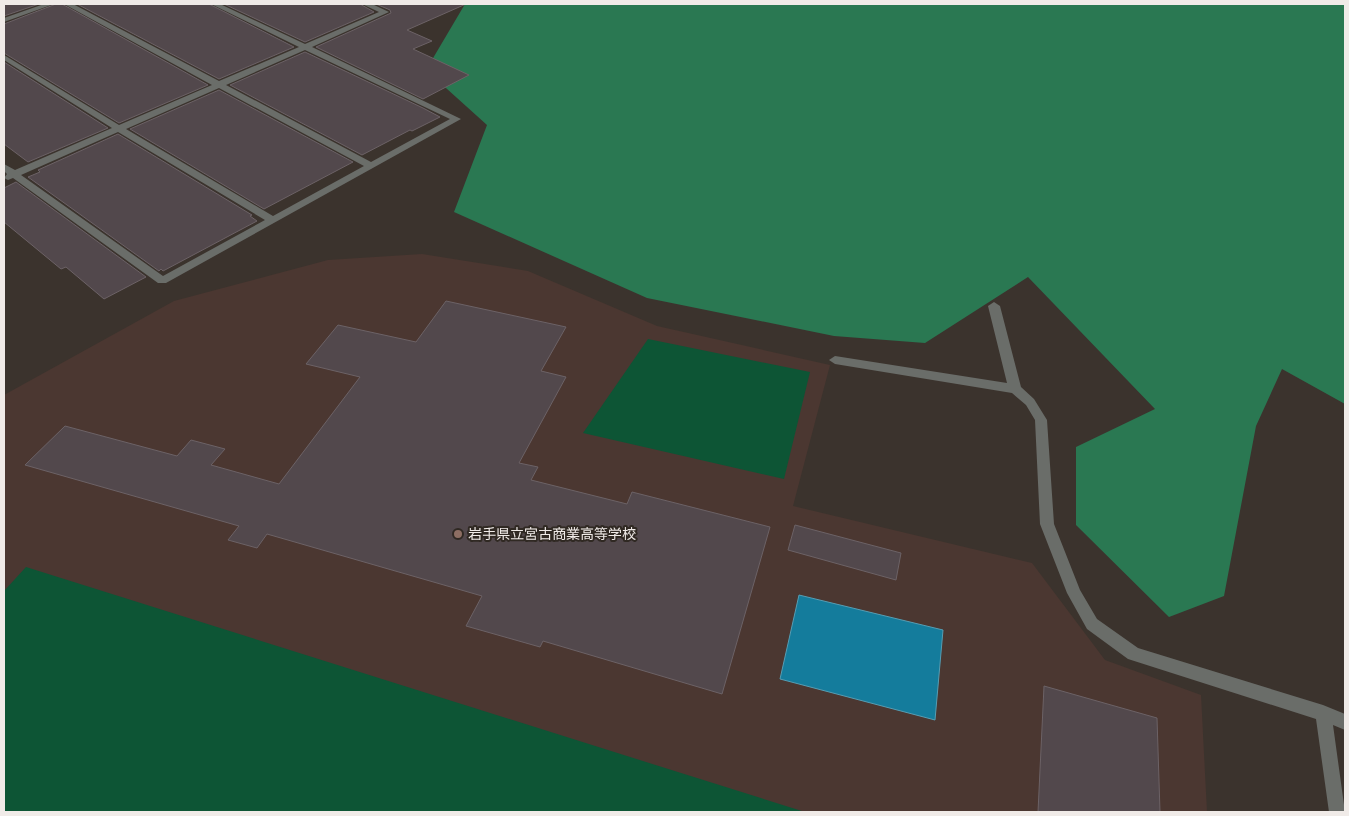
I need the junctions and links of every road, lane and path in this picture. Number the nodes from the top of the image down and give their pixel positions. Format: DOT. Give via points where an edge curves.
graph roads {
  1 [pos="50,4"];
  2 [pos="68,4"];
  3 [pos="215,4"];
  4 [pos="366,4"];
  5 [pos="4,20"];
  6 [pos="304,48"];
  7 [pos="4,57"];
  8 [pos="219,84"];
  9 [pos="118,128"];
  10 [pos="371,166"];
  11 [pos="4,168"];
  12 [pos="8,176"];
  13 [pos="272,220"];
  14 [pos="994,306"];
  15 [pos="835,360"];
  16 [pos="1015,389"];
  17 [pos="1323,714"];
  18 [pos="1345,722"];
  19 [pos="1338,812"];
  1 -- 5 [label="street"];
  2 -- 8 [label="street"];
  3 -- 6 [label="street"];
  4 -- 6 [label="street" via="385,12"];
  6 -- 8 [label="street"];
  6 -- 10 [label="street" via="457,119"];
  7 -- 9 [label="street"];
  8 -- 9 [label="street"];
  8 -- 10 [label="street"];
  9 -- 12 [label="street"];
  9 -- 13 [label="street"];
  10 -- 13 [label="street"];
  11 -- 12 [label="street"];
  12 -- 13 [label="street" via="162,281"];
  14 -- 16 [label="street"];
  15 -- 16 [label="street"];
  16 -- 17 [label="street" via="1030,402 1041,420 1046,524 1074,593 1092,624 1134,654"];
  17 -- 18 [label="street"];
  17 -- 19 [label="street"];
}
